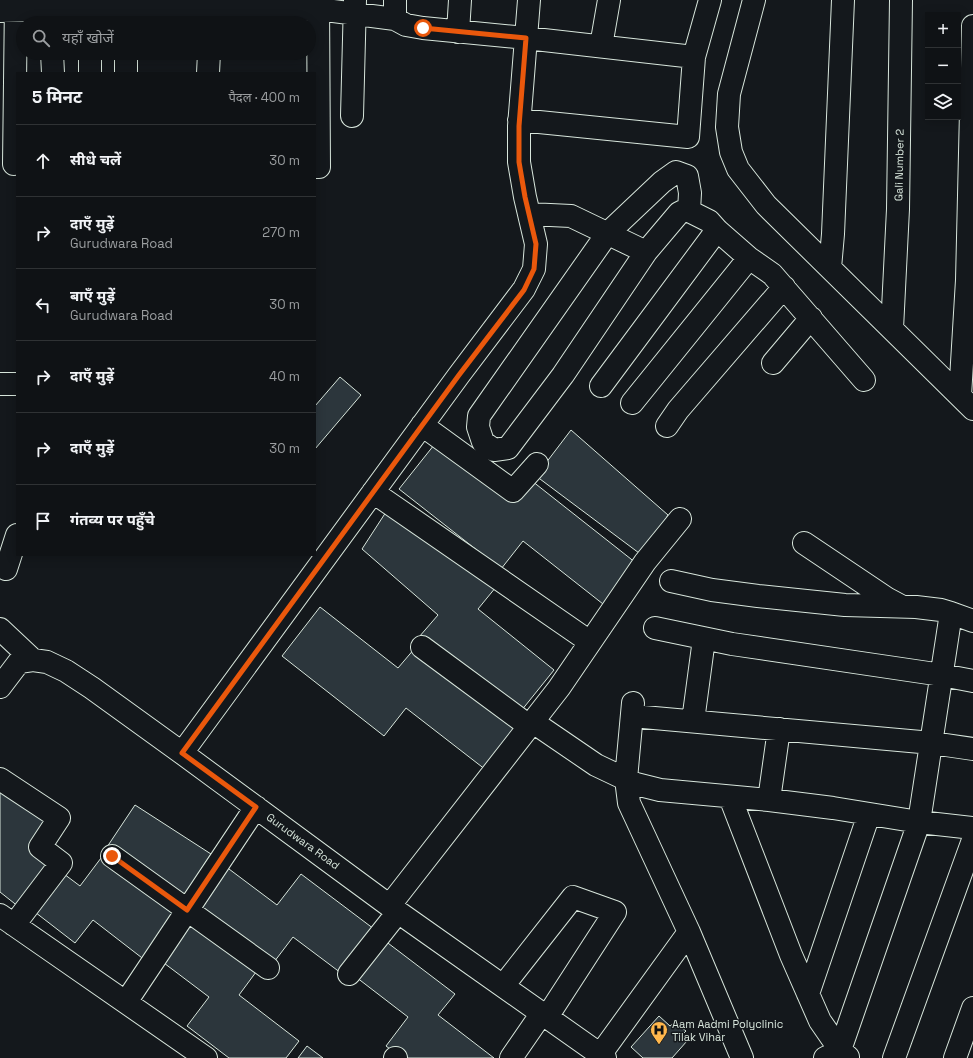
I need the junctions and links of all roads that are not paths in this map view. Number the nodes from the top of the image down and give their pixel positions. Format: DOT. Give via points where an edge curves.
graph roads {
  1 [pos="460,0"];
  2 [pos="529,0"];
  3 [pos="609,0"];
  4 [pos="710,0"];
  5 [pos="754,0"];
  6 [pos="843,0"];
  7 [pos="901,0"];
  8 [pos="172,4"];
  9 [pos="318,4"];
  10 [pos="246,5"];
  11 [pos="288,5"];
  12 [pos="11,7"];
  13 [pos="355,7"];
  14 [pos="127,10"];
  15 [pos="395,10"];
  16 [pos="52,11"];
  17 [pos="92,11"];
  18 [pos="209,11"];
  19 [pos="973,26"];
  20 [pos="458,32"];
  21 [pos="526,38"];
  22 [pos="601,46"];
  23 [pos="694,57"];
  24 [pos="52,60"];
  25 [pos="90,60"];
  26 [pos="126,60"];
  27 [pos="209,60"];
  28 [pos="53,72"];
  29 [pos="90,72"];
  30 [pos="126,72"];
  31 [pos="208,72"];
  32 [pos="352,116"];
  33 [pos="519,120"];
  34 [pos="10,164"];
  35 [pos="316,167"];
  36 [pos="689,212"];
  37 [pos="529,214"];
  38 [pos="717,230"];
  39 [pos="607,234"];
  40 [pos="646,252"];
  41 [pos="749,258"];
  42 [pos="830,268"];
  43 [pos="784,287"];
  44 [pos="811,318"];
  45 [pos="892,330"];
  46 [pos="772,363"];
  47 [pos="864,380"];
  48 [pos="0,384"];
  49 [pos="16,384"];
  50 [pos="601,386"];
  51 [pos="967,402"];
  52 [pos="632,403"];
  53 [pos="422,425"];
  54 [pos="668,426"];
  55 [pos="537,464"];
  56 [pos="373,492"];
  57 [pos="680,520"];
  58 [pos="16,539"];
  59 [pos="804,543"];
  60 [pos="8,567"];
  61 [pos="671,581"];
  62 [pos="904,607"];
  63 [pos="951,613"];
  64 [pos="973,621"];
  65 [pos="655,628"];
  66 [pos="0,629"];
  67 [pos="704,638"];
  68 [pos="590,642"];
  69 [pos="422,647"];
  70 [pos="33,660"];
  71 [pos="942,675"];
  72 [pos="973,681"];
  73 [pos="0,687"];
  74 [pos="693,721"];
  75 [pos="531,724"];
  76 [pos="779,729"];
  77 [pos="932,743"];
  78 [pos="973,749"];
  79 [pos="182,753"];
  80 [pos="0,779"];
  81 [pos="626,779"];
  82 [pos="730,797"];
  83 [pos="769,800"];
  84 [pos="256,807"];
  85 [pos="869,814"];
  86 [pos="919,822"];
  87 [pos="973,828"];
  88 [pos="973,840"];
  89 [pos="112,856"];
  90 [pos="394,908"];
  91 [pos="187,910"];
  92 [pos="7,920"];
  93 [pos="689,932"];
  94 [pos="268,968"];
  95 [pos="349,974"];
  96 [pos="503,986"];
  97 [pos="808,994"];
  98 [pos="126,1002"];
  99 [pos="973,1008"];
  100 [pos="545,1015"];
  101 [pos="838,1055"];
  102 [pos="603,1056"];
  103 [pos="206,1058"];
  104 [pos="511,1058"];
  105 [pos="742,1058"];
  106 [pos="894,1058"];
  107 [pos="955,1058"];
  1 -- 20 [label="street"];
  2 -- 21 [label="street"];
  3 -- 22 [label="street"];
  4 -- 23 [label="street"];
  5 -- 42 [label="street" via="730,94 727,127 731,152 738,169 766,205"];
  6 -- 42 [label="street"];
  7 -- 45 [label="street, Gali Number 2" via="898,209"];
  8 -- 14 [label="street"];
  8 -- 18 [label="street"];
  9 -- 11 [label="street"];
  9 -- 13 [label="street"];
  9 -- 35 [label="street" via="319,167"];
  10 -- 11 [label="street"];
  10 -- 18 [label="street"];
  12 -- 16 [label="street"];
  12 -- 34 [label="street"];
  13 -- 15 [label="street"];
  13 -- 32 [label="street"];
  14 -- 17 [label="street"];
  15 -- 20 [label="street" via="406,25"];
  16 -- 17 [label="street"];
  19 -- 51 [label="street"];
  20 -- 21 [label="street"];
  21 -- 22 [label="street"];
  21 -- 33 [label="street"];
  22 -- 23 [label="street"];
  23 -- 33 [label="street" via="688,137"];
  24 -- 28 [label="street"];
  25 -- 29 [label="street"];
  26 -- 30 [label="street"];
  27 -- 31 [label="street"];
  33 -- 37 [label="street" via="519,162"];
  36 -- 38 [label="street" via="709,221"];
  36 -- 39 [label="street" via="690,193 687,176 676,172"];
  36 -- 40 [label="street" via="679,213"];
  37 -- 39 [label="street" via="571,216"];
  37 -- 53 [label="street" via="536,244 534,269 524,290"];
  38 -- 41 [label="street"];
  38 -- 50 [label="street"];
  39 -- 40 [label="street"];
  39 -- 40 [label="street" via="479,416 478,427 483,442 494,450 508,448 563,374"];
  41 -- 43 [label="street" via="772,274"];
  41 -- 52 [label="street"];
  42 -- 45 [label="street"];
  43 -- 44 [label="street"];
  43 -- 54 [label="street" via="678,410"];
  44 -- 46 [label="street"];
  44 -- 47 [label="street"];
  45 -- 51 [label="street"];
  48 -- 49 [label="street"];
  53 -- 55 [label="street" via="513,491"];
  53 -- 56 [label="street"];
  56 -- 68 [label="street"];
  56 -- 79 [label="street"];
  57 -- 68 [label="street" via="645,562"];
  58 -- 60 [label="street"];
  59 -- 62 [label="street" via="886,598"];
  61 -- 62 [label="street" via="758,596 846,605"];
  62 -- 63 [label="street"];
  63 -- 64 [label="street"];
  63 -- 71 [label="street"];
  65 -- 67 [label="street"];
  66 -- 70 [label="street"];
  67 -- 71 [label="street"];
  67 -- 74 [label="street"];
  68 -- 75 [label="street"];
  69 -- 75 [label="street"];
  70 -- 73 [label="street" via="19,662"];
  70 -- 79 [label="street, Gurudwara Road" via="47,662 66,671"];
  71 -- 72 [label="street"];
  71 -- 77 [label="street"];
  74 -- 76 [label="street"];
  74 -- 81 [label="street" via="632,709"];
  75 -- 81 [label="street" via="596,765"];
  75 -- 90 [label="street"];
  76 -- 77 [label="street"];
  76 -- 83 [label="street"];
  77 -- 78 [label="street"];
  77 -- 86 [label="street"];
  79 -- 84 [label="street, Gurudwara Road"];
  80 -- 92 [label="street" via="59,818 40,847 61,863"];
  81 -- 82 [label="street" via="660,790"];
  81 -- 93 [label="street" via="629,803"];
  82 -- 83 [label="street"];
  82 -- 97 [label="street"];
  83 -- 85 [label="street"];
  84 -- 90 [label="street, Gurudwara Road"];
  84 -- 91 [label="street"];
  85 -- 86 [label="street"];
  85 -- 97 [label="street"];
  86 -- 87 [label="street"];
  86 -- 101 [label="street"];
  88 -- 106 [label="street"];
  89 -- 91 [label="street"];
  90 -- 95 [label="street"];
  90 -- 96 [label="street, Gurudwara Road"];
  91 -- 94 [label="street"];
  91 -- 98 [label="street"];
  92 -- 98 [label="street"];
  93 -- 102 [label="street"];
  93 -- 105 [label="street"];
  96 -- 100 [label="street, Gurudwara Road"];
  96 -- 100 [label="street" via="573,897 615,912"];
  97 -- 101 [label="street"];
  98 -- 103 [label="street"];
  99 -- 107 [label="street"];
  100 -- 102 [label="street, Gurudwara Road"];
  100 -- 104 [label="street"];
}
